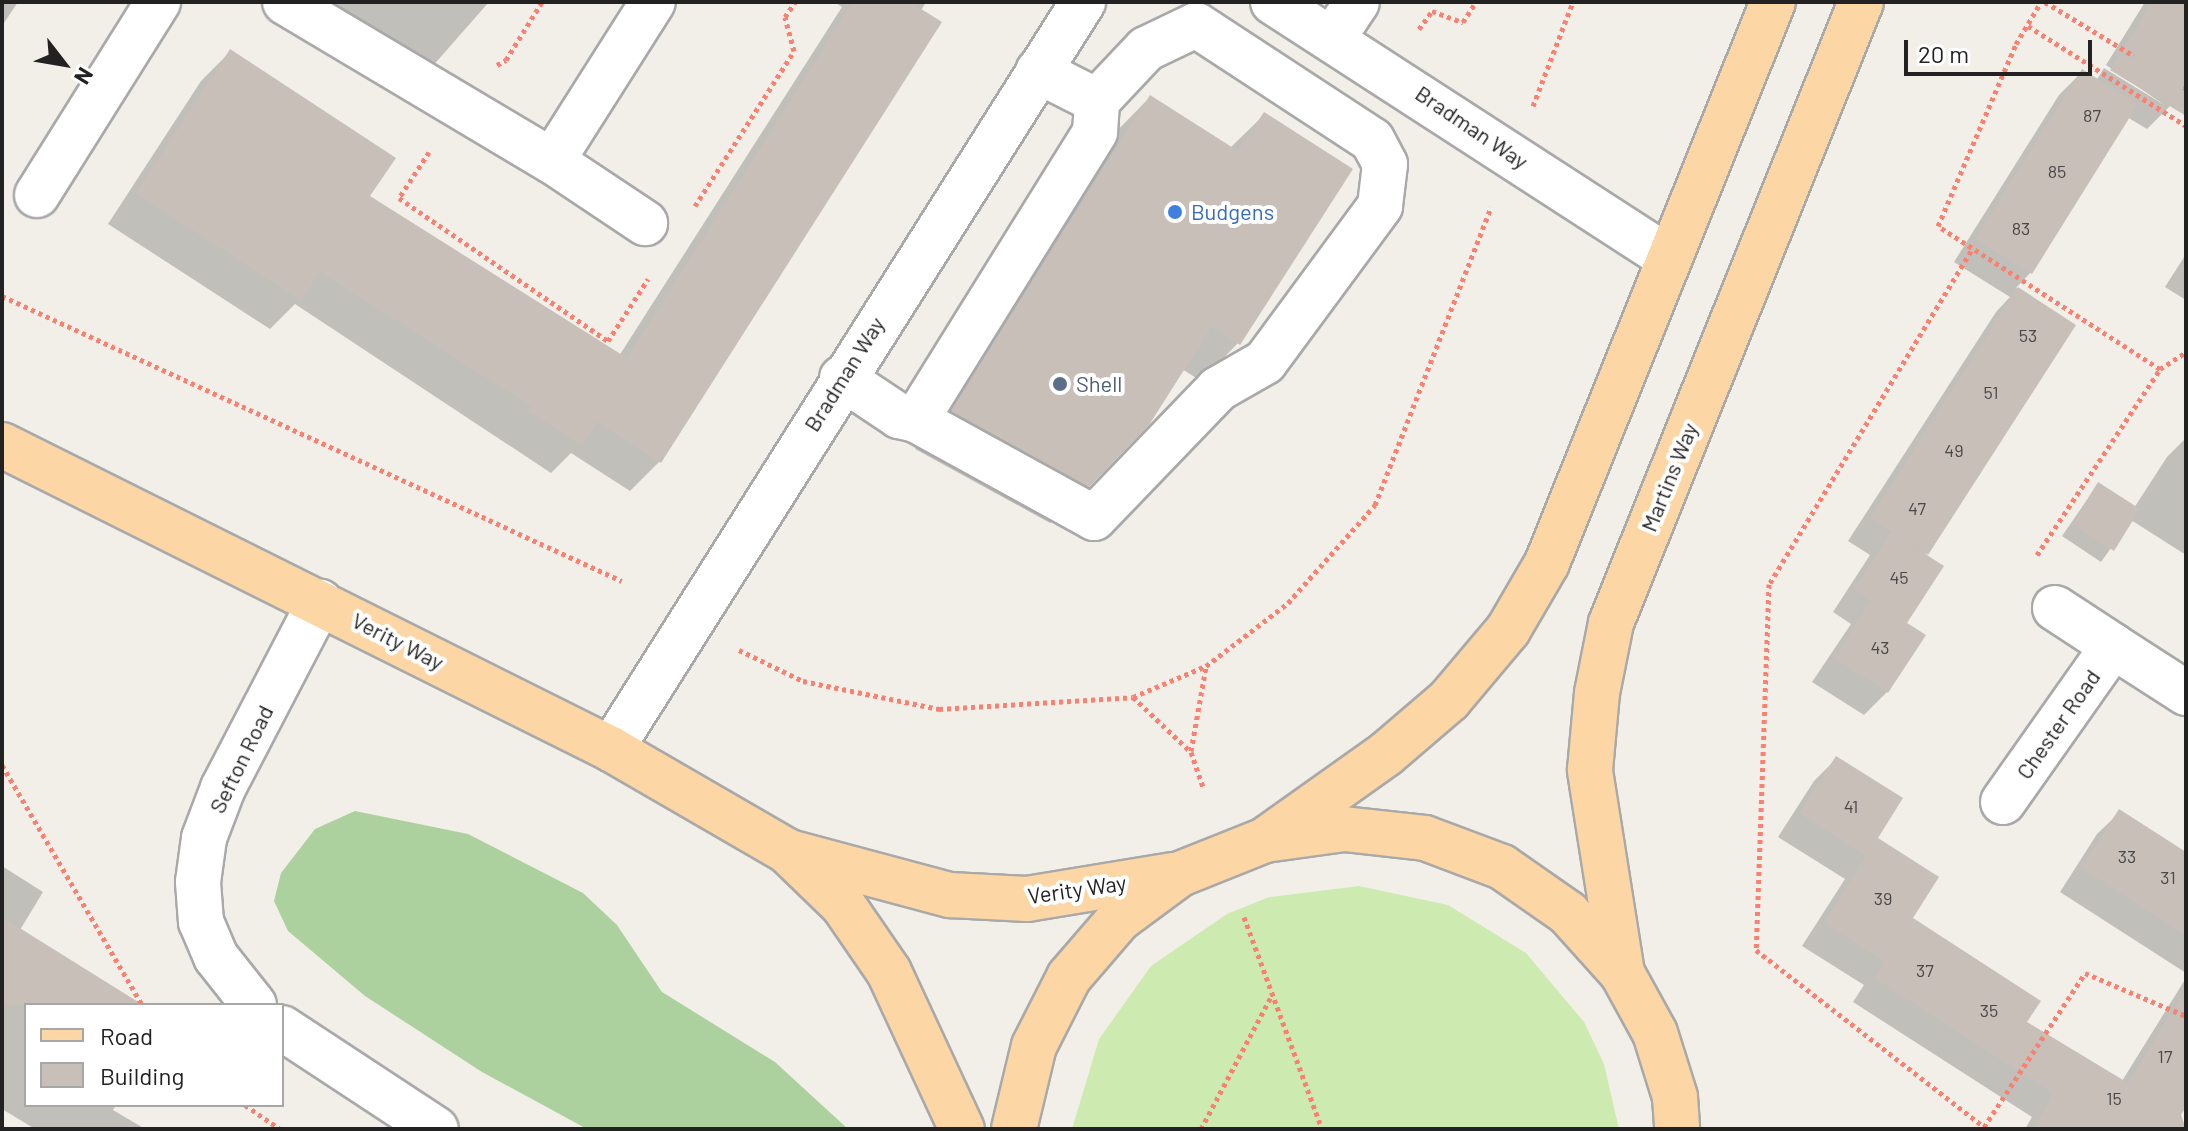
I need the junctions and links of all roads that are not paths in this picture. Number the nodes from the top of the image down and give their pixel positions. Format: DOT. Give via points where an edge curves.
graph roads {
  1 [pos="158,2"];
  2 [pos="285,2"];
  3 [pos="653,2"];
  4 [pos="1083,2"];
  5 [pos="1273,2"];
  6 [pos="1357,2"];
  7 [pos="1773,2"];
  8 [pos="1861,2"];
  9 [pos="1333,38"];
  10 [pos="1038,71"];
  11 [pos="1097,101"];
  12 [pos="552,161"];
  13 [pos="37,195"];
  14 [pos="645,223"];
  15 [pos="1667,257"];
  16 [pos="842,378"];
  17 [pos="916,420"];
  18 [pos="2,445"];
  19 [pos="320,602"];
  20 [pos="2055,608"];
  21 [pos="2113,646"];
  22 [pos="2186,693"];
  23 [pos="611,749"];
  24 [pos="2003,802"];
  25 [pos="1265,840"];
  26 [pos="787,851"];
  27 [pos="1180,874"];
  28 [pos="1622,973"];
  29 [pos="252,1003"];
  30 [pos="284,1029"];
  31 [pos="1682,1118"];
  32 [pos="436,1129"];
  33 [pos="962,1129"];
  34 [pos="1014,1129"];
  1 -- 13 [label="street"];
  2 -- 12 [label="street"];
  3 -- 12 [label="street"];
  4 -- 10 [label="street, Bradman Way"];
  5 -- 9 [label="street, Bradman Way"];
  6 -- 9 [label="street"];
  7 -- 15 [label="main road, Martins Way"];
  8 -- 28 [label="main road, Martins Way" via="1611,623 1590,770"];
  9 -- 15 [label="street, Bradman Way"];
  10 -- 11 [label="street"];
  10 -- 16 [label="street, Bradman Way"];
  11 -- 17 [label="street" via="1095,132"];
  11 -- 17 [label="street" via="1146,49 1196,25 1372,140 1385,164 1380,206 1265,362 1218,389 1094,518"];
  12 -- 14 [label="street"];
  15 -- 25 [label="main road, Martins Way" via="1547,563 1508,630 1449,700"];
  16 -- 17 [label="street" via="899,416"];
  16 -- 23 [label="street, Bradman Way"];
  18 -- 19 [label="main road, Verity Way"];
  19 -- 23 [label="main road, Verity Way"];
  19 -- 29 [label="street, Sefton Road" via="223,788 204,838 198,882 201,922 216,957"];
  20 -- 21 [label="street, Chester Road"];
  21 -- 22 [label="street, Chester Road"];
  21 -- 24 [label="street, Chester Road"];
  23 -- 26 [label="main road, Verity Way"];
  25 -- 27 [label="main road, Martins Way"];
  25 -- 28 [label="main road, Martins Way" via="1344,829 1425,838 1463,852 1502,867 1568,913"];
  26 -- 27 [label="main road, Verity Way" via="950,895 1027,899"];
  26 -- 33 [label="main road, Verity Way" via="843,905 889,972"];
  27 -- 34 [label="main road, Martins Way" via="1119,919 1069,977 1034,1046"];
  28 -- 31 [label="main road, Martins Way" via="1655,1033"];
  30 -- 32 [label="street"];
}
